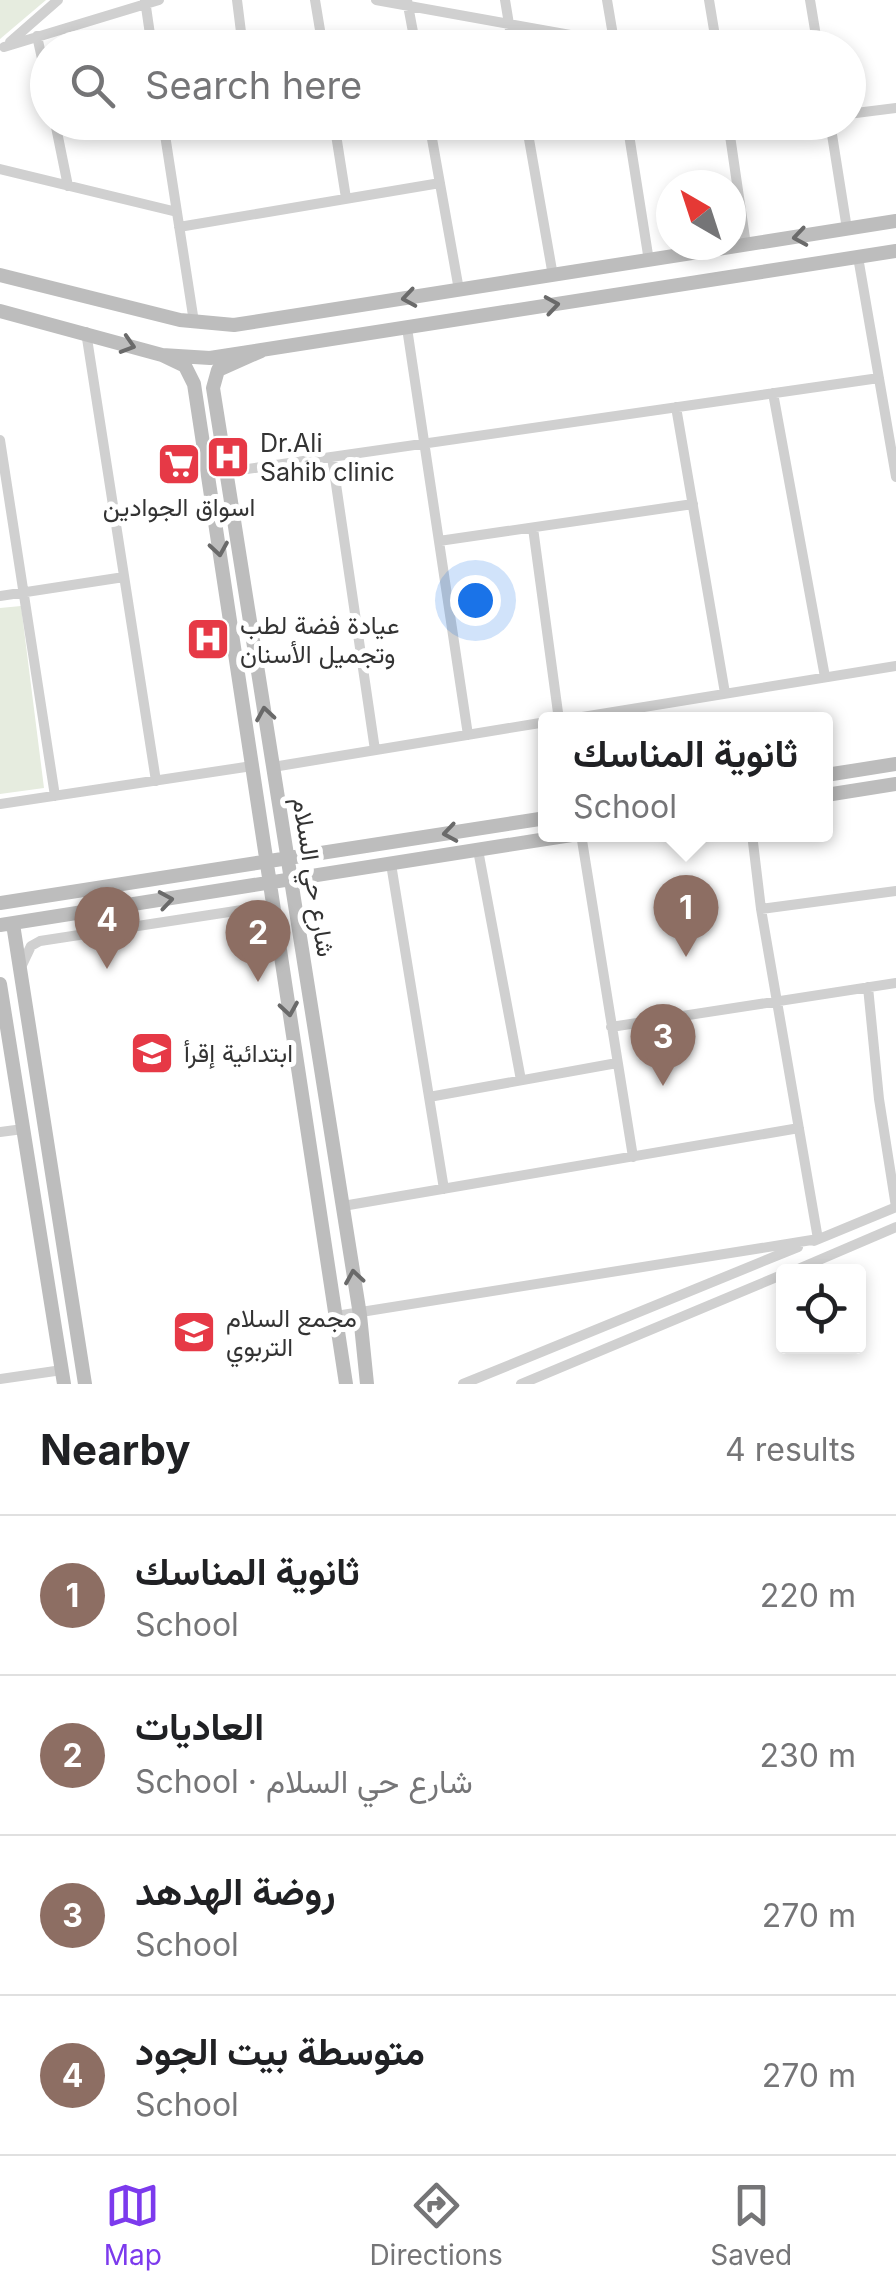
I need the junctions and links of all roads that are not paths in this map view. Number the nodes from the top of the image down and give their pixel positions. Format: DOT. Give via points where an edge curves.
graph roads {
  1 [pos="58,0"];
  2 [pos="158,0"];
  3 [pos="237,0"];
  4 [pos="315,0"];
  5 [pos="376,0"];
  6 [pos="505,0"];
  7 [pos="607,0"];
  8 [pos="709,0"];
  9 [pos="810,0"];
  10 [pos="145,1"];
  11 [pos="407,2"];
  12 [pos="508,22"];
  13 [pos="56,30"];
  14 [pos="149,30"];
  15 [pos="241,30"];
  16 [pos="320,30"];
  17 [pos="412,30"];
  18 [pos="510,30"];
  19 [pos="545,30"];
  20 [pos="612,30"];
  21 [pos="713,30"];
  22 [pos="815,30"];
  23 [pos="30,38"];
  24 [pos="2,48"];
  25 [pos="896,108"];
  26 [pos="866,112"];
  27 [pos="59,140"];
  28 [pos="166,140"];
  29 [pos="337,140"];
  30 [pos="432,140"];
  31 [pos="529,140"];
  32 [pos="630,140"];
  33 [pos="731,140"];
  34 [pos="833,140"];
  35 [pos="0,169"];
  36 [pos="735,170"];
  37 [pos="440,182"];
  38 [pos="68,186"];
  39 [pos="346,198"];
  40 [pos="177,212"];
  41 [pos="896,222"];
  42 [pos="179,227"];
  43 [pos="847,229"];
  44 [pos="746,246"];
  45 [pos="896,250"];
  46 [pos="858,257"];
  47 [pos="656,260"];
  48 [pos="649,261"];
  49 [pos="0,276"];
  50 [pos="552,276"];
  51 [pos="506,283"];
  52 [pos="462,290"];
  53 [pos="0,311"];
  54 [pos="507,312"];
  55 [pos="468,318"];
  56 [pos="194,322"];
  57 [pos="407,328"];
  58 [pos="86,332"];
  59 [pos="260,351"];
  60 [pos="162,355"];
  61 [pos="879,378"];
  62 [pos="773,393"];
  63 [pos="676,407"];
  64 [pos="219,424"];
  65 [pos="200,426"];
  66 [pos="0,440"];
  67 [pos="424,444"];
  68 [pos="332,457"];
  69 [pos="227,472"];
  70 [pos="896,476"];
  71 [pos="5,497"];
  72 [pos="692,504"];
  73 [pos="533,528"];
  74 [pos="439,542"];
  75 [pos="124,577"];
  76 [pos="25,592"];
  77 [pos="0,596"];
  78 [pos="896,666"];
  79 [pos="826,677"];
  80 [pos="724,693"];
  81 [pos="560,712"];
  82 [pos="609,712"];
  83 [pos="538,723"];
  84 [pos="468,735"];
  85 [pos="375,750"];
  86 [pos="896,764"];
  87 [pos="252,766"];
  88 [pos="274,766"];
  89 [pos="848,772"];
  90 [pos="833,774"];
  91 [pos="156,781"];
  92 [pos="896,784"];
  93 [pos="849,792"];
  94 [pos="833,794"];
  95 [pos="55,796"];
  96 [pos="0,804"];
  97 [pos="538,819"];
  98 [pos="282,820"];
  99 [pos="261,822"];
  100 [pos="538,840"];
  101 [pos="580,842"];
  102 [pos="753,842"];
  103 [pos="478,850"];
  104 [pos="296,857"];
  105 [pos="267,862"];
  106 [pos="391,864"];
  107 [pos="247,865"];
  108 [pos="308,877"];
  109 [pos="291,880"];
  110 [pos="270,884"];
  111 [pos="248,886"];
  112 [pos="896,891"];
  113 [pos="0,903"];
  114 [pos="761,908"];
  115 [pos="7,925"];
  116 [pos="278,934"];
  117 [pos="20,970"];
  118 [pos="896,983"];
  119 [pos="0,984"];
  120 [pos="868,987"];
  121 [pos="777,1001"];
  122 [pos="611,1027"];
  123 [pos="3,1028"];
  124 [pos="617,1063"];
  125 [pos="36,1076"];
  126 [pos="521,1080"];
  127 [pos="16,1082"];
  128 [pos="429,1097"];
  129 [pos="20,1105"];
  130 [pos="41,1105"];
  131 [pos="23,1128"];
  132 [pos="799,1128"];
  133 [pos="0,1132"];
  134 [pos="632,1156"];
  135 [pos="444,1189"];
  136 [pos="343,1206"];
  137 [pos="896,1207"];
  138 [pos="896,1227"];
  139 [pos="818,1239"];
  140 [pos="810,1264"];
  141 [pos="776,1277"];
  142 [pos="360,1315"];
  143 [pos="336,1316"];
  144 [pos="63,1377"];
  145 [pos="0,1379"];
  146 [pos="366,1379"];
  147 [pos="346,1382"];
  148 [pos="85,1384"];
  149 [pos="464,1384"];
  150 [pos="520,1384"];
  1 -- 24 [label="street"];
  2 -- 10 [label="street"];
  3 -- 15 [label="street"];
  4 -- 16 [label="street"];
  5 -- 11 [label="street"];
  6 -- 12 [label="street"];
  7 -- 20 [label="street"];
  8 -- 21 [label="street"];
  9 -- 22 [label="street"];
  10 -- 13 [label="street"];
  10 -- 14 [label="street"];
  11 -- 12 [label="street"];
  11 -- 17 [label="street"];
  12 -- 18 [label="street"];
  12 -- 19 [label="street"];
  23 -- 24 [label="street"];
  25 -- 26 [label="street"];
  27 -- 38 [label="street"];
  28 -- 40 [label="street"];
  29 -- 39 [label="street"];
  30 -- 37 [label="street"];
  31 -- 50 [label="street"];
  32 -- 48 [label="street"];
  33 -- 36 [label="street"];
  34 -- 43 [label="street"];
  35 -- 38 [label="street"];
  37 -- 39 [label="street"];
  37 -- 52 [label="street"];
  38 -- 40 [label="street"];
  39 -- 42 [label="street"];
  40 -- 42 [label="street"];
  41 -- 43 [label="main road"];
  42 -- 56 [label="street"];
  43 -- 44 [label="main road, one-way"];
  45 -- 46 [label="main road"];
  54 -- 46 [label="main road, one-way"];
  46 -- 61 [label="street"];
  47 -- 48 [label="main road"];
  48 -- 50 [label="main road"];
  49 -- 56 [label="main road"];
  50 -- 51 [label="main road"];
  51 -- 52 [label="main road"];
  51 -- 54 [label="main road" via="500,298"];
  52 -- 55 [label="main road" via="474,303"];
  52 -- 56 [label="main road, one-way" via="234,325"];
  53 -- 58 [label="main road"];
  54 -- 55 [label="main road"];
  55 -- 57 [label="main road"];
  57 -- 59 [label="main road"];
  57 -- 67 [label="street"];
  58 -- 60 [label="main road, one-way"];
  58 -- 75 [label="street"];
  59 -- 60 [label="main road"];
  59 -- 64 [label="main road, شارع حي السلام" via="218,370 213,388"];
  60 -- 65 [label="main road" via="192,376"];
  61 -- 62 [label="street"];
  61 -- 70 [label="street"];
  62 -- 63 [label="street"];
  62 -- 79 [label="street"];
  63 -- 67 [label="street"];
  63 -- 72 [label="street"];
  64 -- 65 [label="main road"];
  64 -- 69 [label="main road, شارع حي السلام"];
  65 -- 87 [label="main road, one-way"];
  66 -- 71 [label="street"];
  67 -- 68 [label="street"];
  67 -- 74 [label="street"];
  68 -- 69 [label="street"];
  68 -- 85 [label="street"];
  88 -- 69 [label="main road, شارع حي السلام, one-way"];
  71 -- 76 [label="street"];
  72 -- 73 [label="street"];
  72 -- 80 [label="street"];
  73 -- 74 [label="street"];
  73 -- 81 [label="street"];
  74 -- 84 [label="street"];
  75 -- 76 [label="street"];
  75 -- 91 [label="street"];
  76 -- 77 [label="street"];
  76 -- 95 [label="street"];
  78 -- 79 [label="street"];
  79 -- 80 [label="street"];
  80 -- 82 [label="street"];
  83 -- 84 [label="street"];
  84 -- 85 [label="street"];
  85 -- 88 [label="street"];
  86 -- 89 [label="main road"];
  87 -- 91 [label="street"];
  87 -- 99 [label="main road"];
  88 -- 98 [label="main road, شارع حي السلام"];
  89 -- 90 [label="main road"];
  89 -- 93 [label="main road" via="842,780"];
  91 -- 95 [label="street"];
  92 -- 93 [label="main road"];
  93 -- 94 [label="main road"];
  95 -- 96 [label="street"];
  97 -- 104 [label="main road, one-way"];
  98 -- 99 [label="main road"];
  98 -- 104 [label="main road, شارع حي السلام"];
  99 -- 105 [label="main road"];
  100 -- 103 [label="main road"];
  101 -- 122 [label="street"];
  102 -- 114 [label="street"];
  103 -- 106 [label="main road"];
  103 -- 126 [label="street"];
  104 -- 105 [label="main road"];
  104 -- 108 [label="main road" via="298,871"];
  104 -- 109 [label="main road, شارع حي السلام"];
  105 -- 107 [label="main road"];
  105 -- 110 [label="main road"];
  106 -- 108 [label="main road"];
  106 -- 128 [label="street"];
  107 -- 111 [label="main road" via="256,878"];
  107 -- 113 [label="main road"];
  108 -- 109 [label="main road"];
  109 -- 110 [label="main road"];
  109 -- 136 [label="main road, شارع حي السلام"];
  110 -- 111 [label="main road"];
  110 -- 116 [label="main road"];
  115 -- 111 [label="main road, one-way"];
  112 -- 114 [label="street"];
  114 -- 121 [label="street"];
  115 -- 117 [label="main road"];
  116 -- 117 [label="street" via="261,915 242,910 40,941"];
  116 -- 143 [label="main road, one-way"];
  117 -- 125 [label="main road"];
  118 -- 120 [label="street"];
  119 -- 123 [label="main road"];
  120 -- 121 [label="street"];
  120 -- 137 [label="street"];
  121 -- 122 [label="street"];
  121 -- 132 [label="street"];
  122 -- 124 [label="street"];
  123 -- 127 [label="main road"];
  124 -- 126 [label="street"];
  124 -- 134 [label="street"];
  125 -- 127 [label="main road" via="28,1087"];
  125 -- 130 [label="main road"];
  126 -- 128 [label="street"];
  127 -- 129 [label="main road"];
  128 -- 135 [label="street"];
  129 -- 130 [label="main road" via="28,1098"];
  129 -- 131 [label="main road"];
  130 -- 148 [label="main road"];
  131 -- 133 [label="street"];
  131 -- 144 [label="main road"];
  132 -- 134 [label="street"];
  132 -- 139 [label="street"];
  134 -- 135 [label="street"];
  135 -- 136 [label="street"];
  142 -- 136 [label="main road, شارع حي السلام, one-way"];
  137 -- 139 [label="street"];
  138 -- 140 [label="street"];
  139 -- 142 [label="street"];
  139 -- 149 [label="street"];
  141 -- 150 [label="street"];
  142 -- 143 [label="street"];
  142 -- 146 [label="main road, شارع حي السلام"];
  143 -- 147 [label="main road"];
  144 -- 145 [label="street"];
}
